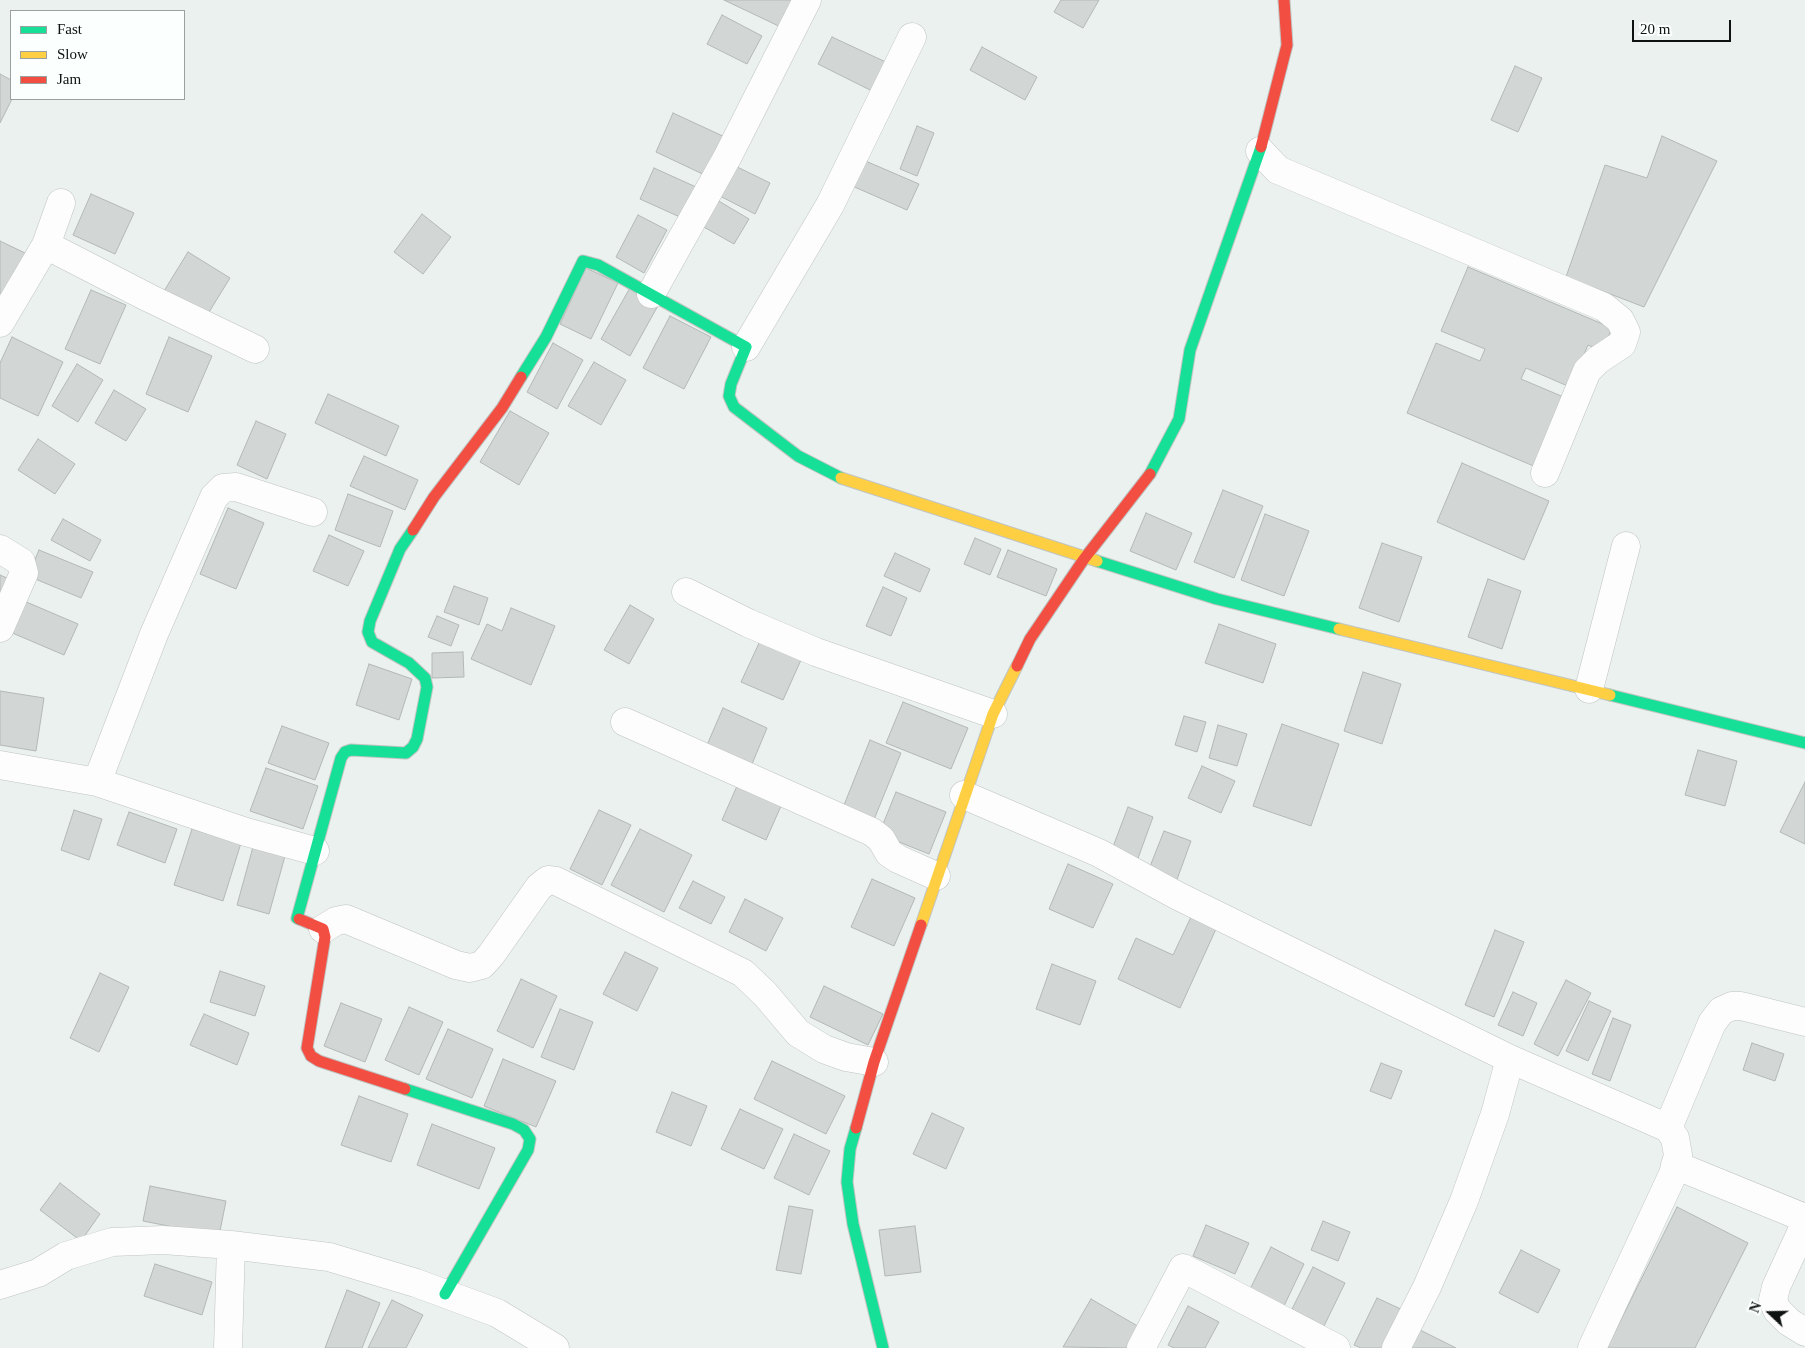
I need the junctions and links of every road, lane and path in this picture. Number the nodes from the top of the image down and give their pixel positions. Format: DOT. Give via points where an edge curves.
graph roads {
  1 [pos="807,0"];
  2 [pos="1284,0"];
  3 [pos="912,38"];
  4 [pos="1260,152"];
  5 [pos="61,203"];
  6 [pos="46,245"];
  7 [pos="651,294"];
  8 [pos="0,323"];
  9 [pos="746,347"];
  10 [pos="255,349"];
  11 [pos="1545,473"];
  12 [pos="314,512"];
  13 [pos="1626,546"];
  14 [pos="0,549"];
  15 [pos="1084,559"];
  16 [pos="686,592"];
  17 [pos="0,628"];
  18 [pos="1589,689"];
  19 [pos="993,714"];
  20 [pos="625,722"];
  21 [pos="1805,743"];
  22 [pos="0,765"];
  23 [pos="98,782"];
  24 [pos="964,795"];
  25 [pos="315,851"];
  26 [pos="936,876"];
  27 [pos="323,929"];
  28 [pos="1805,1022"];
  29 [pos="1510,1059"];
  30 [pos="874,1062"];
  31 [pos="1668,1128"];
  32 [pos="1675,1165"];
  33 [pos="1805,1218"];
  34 [pos="1805,1224"];
  35 [pos="231,1245"];
  36 [pos="0,1285"];
  37 [pos="445,1294"];
  38 [pos="1805,1332"];
  39 [pos="1325,1346"];
  40 [pos="228,1348"];
  41 [pos="555,1348"];
  42 [pos="884,1348"];
  43 [pos="1142,1348"];
  44 [pos="1396,1348"];
  45 [pos="1592,1348"];
  1 -- 7 [label="street" via="728,156"];
  2 -- 4 [label="street" via="1287,45"];
  3 -- 9 [label="street" via="830,205"];
  4 -- 11 [label="street" via="1278,170 1604,307 1620,320 1626,332 1622,344 1587,371"];
  4 -- 15 [label="street" via="1190,350 1178,419 1148,479"];
  5 -- 6 [label="street"];
  6 -- 8 [label="street"];
  6 -- 10 [label="street"];
  7 -- 9 [label="street"];
  7 -- 25 [label="street" via="598,265 583,261 546,337 502,408 434,497 400,549 368,632 372,642 410,663 425,678 427,688 417,739 406,753 345,752 338,765"];
  9 -- 15 [label="street" via="731,384 729,396 734,408 798,456 858,485"];
  12 -- 23 [label="street" via="236,487 223,488 214,497 154,634"];
  13 -- 18 [label="street"];
  14 -- 17 [label="street" via="21,562 24,573"];
  15 -- 18 [label="street" via="1227,602"];
  15 -- 19 [label="street" via="1030,639"];
  16 -- 19 [label="street" via="816,652"];
  18 -- 21 [label="street"];
  19 -- 24 [label="street"];
  20 -- 26 [label="street" via="872,832 881,839 889,854"];
  22 -- 23 [label="street"];
  23 -- 25 [label="street" via="246,832"];
  24 -- 26 [label="street"];
  24 -- 29 [label="street" via="1099,853 1187,900"];
  25 -- 27 [label="street" via="297,918"];
  26 -- 30 [label="street"];
  27 -- 30 [label="street" via="346,919 470,968 482,965 491,955 539,887 548,880 556,880 743,973 798,1033 824,1049"];
  27 -- 37 [label="street" via="325,937 307,1048 311,1056 513,1124 524,1130 530,1139 528,1150"];
  28 -- 31 [label="street" via="1741,1006 1721,1011 1712,1023"];
  29 -- 31 [label="street"];
  29 -- 44 [label="street" via="1495,1114 1464,1201 1427,1288"];
  30 -- 42 [label="street" via="850,1149 847,1182 853,1224"];
  31 -- 32 [label="street" via="1676,1138 1678,1154"];
  32 -- 33 [label="street"];
  32 -- 45 [label="street"];
  34 -- 38 [label="street" via="1776,1287 1774,1300 1777,1310"];
  35 -- 36 [label="street" via="163,1240 112,1242 66,1256 38,1273"];
  35 -- 37 [label="street" via="329,1257 416,1282"];
  35 -- 40 [label="street"];
  37 -- 41 [label="street" via="497,1313"];
  39 -- 43 [label="street" via="1183,1268"];
}
